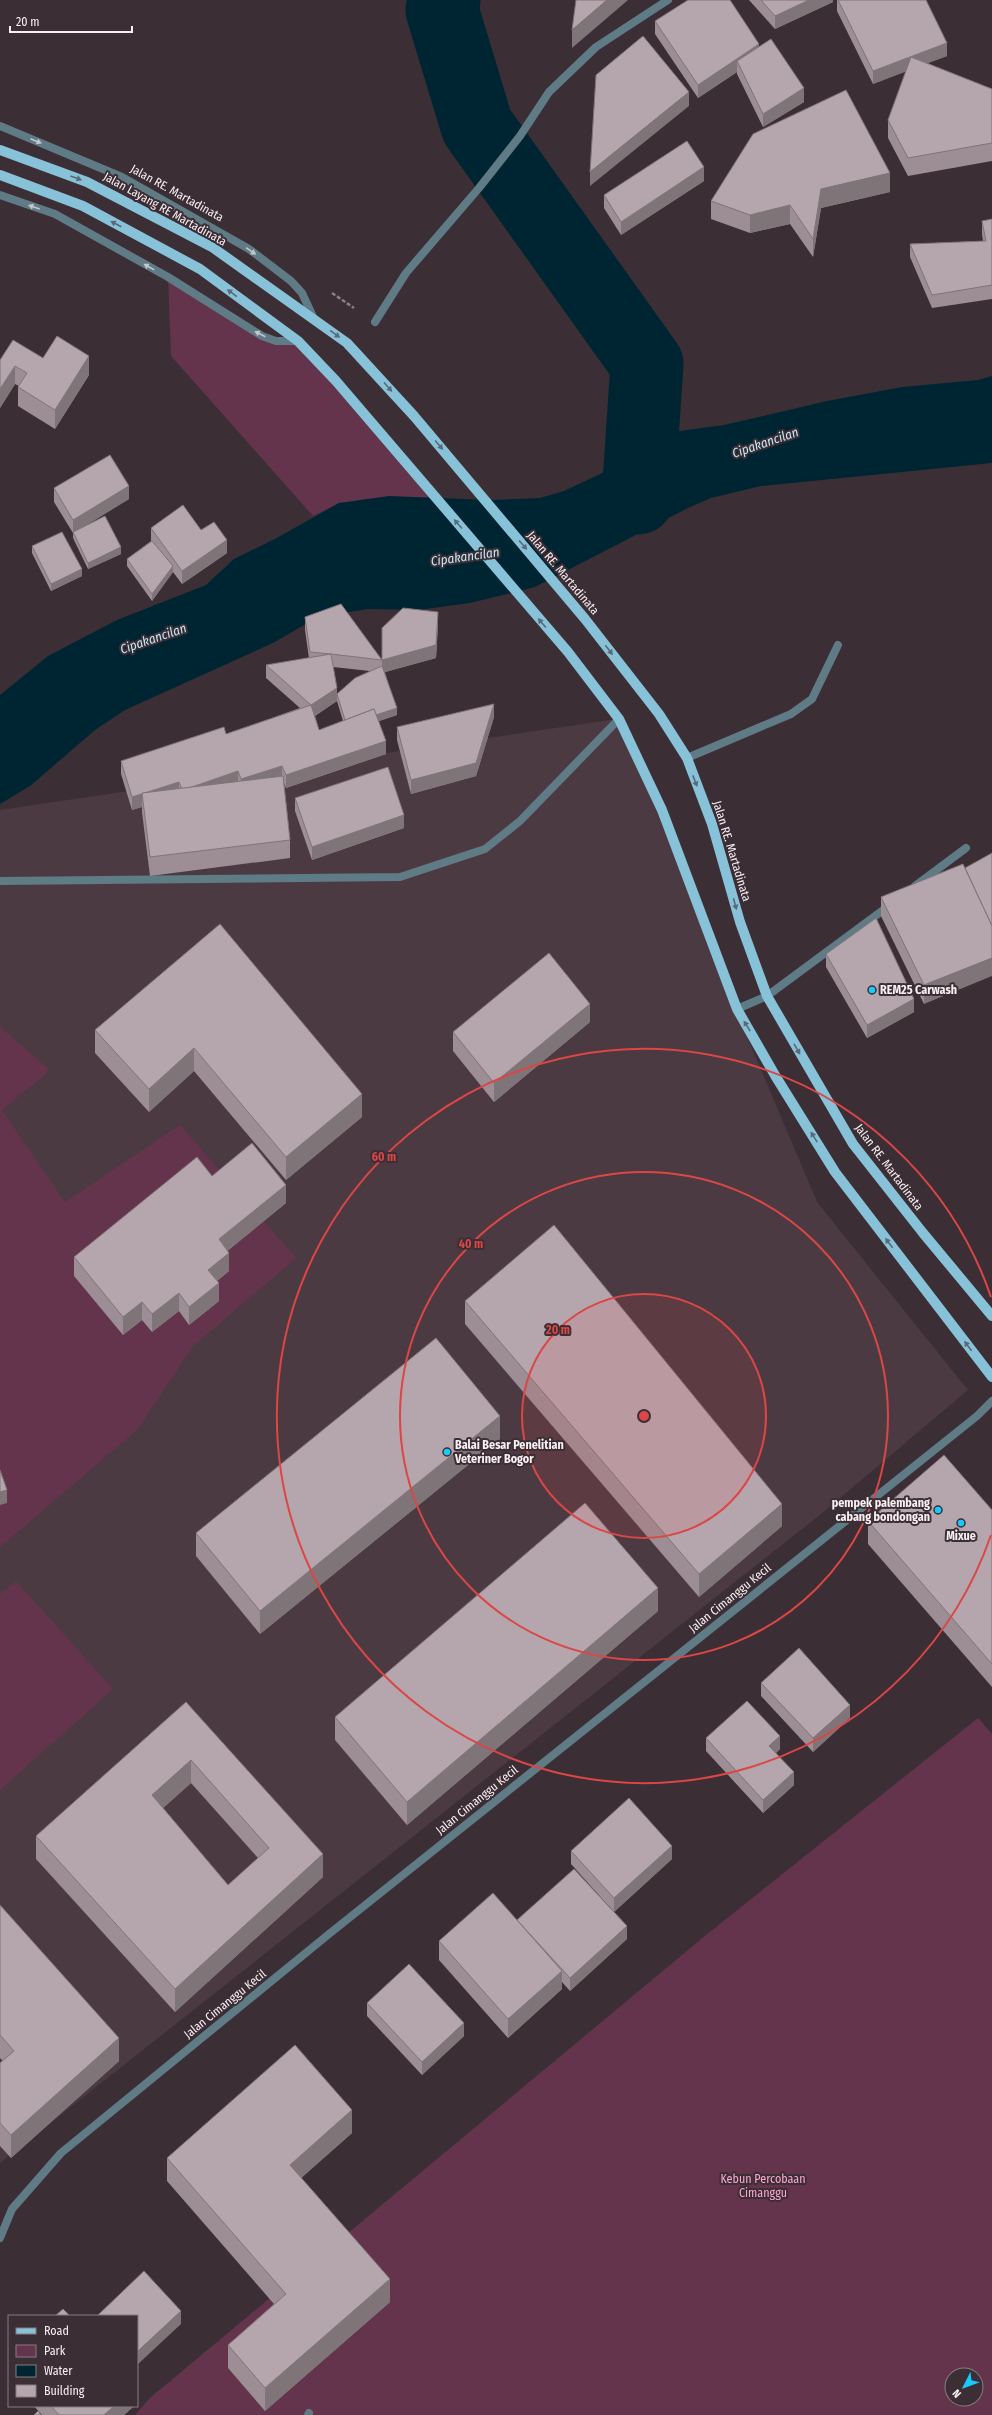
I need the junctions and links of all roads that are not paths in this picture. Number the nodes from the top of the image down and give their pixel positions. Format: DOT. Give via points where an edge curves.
graph roads {
  1 [pos="668,0"];
  2 [pos="0,126"];
  3 [pos="0,150"];
  4 [pos="0,175"];
  5 [pos="0,195"];
  6 [pos="314,319"];
  7 [pos="375,322"];
  8 [pos="298,341"];
  9 [pos="363,358"];
  10 [pos="838,645"];
  11 [pos="619,719"];
  12 [pos="687,758"];
  13 [pos="966,848"];
  14 [pos="0,881"];
  15 [pos="908,891"];
  16 [pos="896,901"];
  17 [pos="767,996"];
  18 [pos="737,1009"];
  19 [pos="992,1316"];
  20 [pos="992,1377"];
  21 [pos="992,1401"];
  22 [pos="0,2238"];
  1 -- 7 [label="street" via="596,47 549,92 520,136 479,188 406,273"];
  2 -- 6 [label="street, Jalan RE. Martadinata, one-way" via="122,177 249,249 291,281 302,293"];
  3 -- 6 [label="main road, Jalan Layang RE Martadinata, one-way" via="88,182 212,247"];
  8 -- 4 [label="main road, one-way" via="200,269 83,206"];
  8 -- 5 [label="street, one-way" via="276,341 262,336 168,277 55,214"];
  6 -- 9 [label="main road, Jalan Layang RE Martadinata, one-way"];
  11 -- 8 [label="main road, one-way" via="568,652 336,381"];
  9 -- 12 [label="main road, Jalan RE. Martadinata, one-way" via="585,619 659,714"];
  10 -- 12 [label="street" via="812,699 791,714"];
  11 -- 14 [label="street" via="520,821 485,849 400,877"];
  11 -- 18 [label="main road" via="662,810"];
  12 -- 17 [label="main road, Jalan RE. Martadinata, one-way" via="714,829 740,922"];
  13 -- 15 [label="street"];
  16 -- 17 [label="street"];
  17 -- 18 [label="street"];
  17 -- 19 [label="main road, Jalan RE. Martadinata, one-way" via="853,1144 922,1233"];
  20 -- 18 [label="main road, one-way" via="835,1172"];
  21 -- 22 [label="street, Jalan Cimanggu Kecil" via="977,1416 323,1939 61,2153 12,2209"];
}
